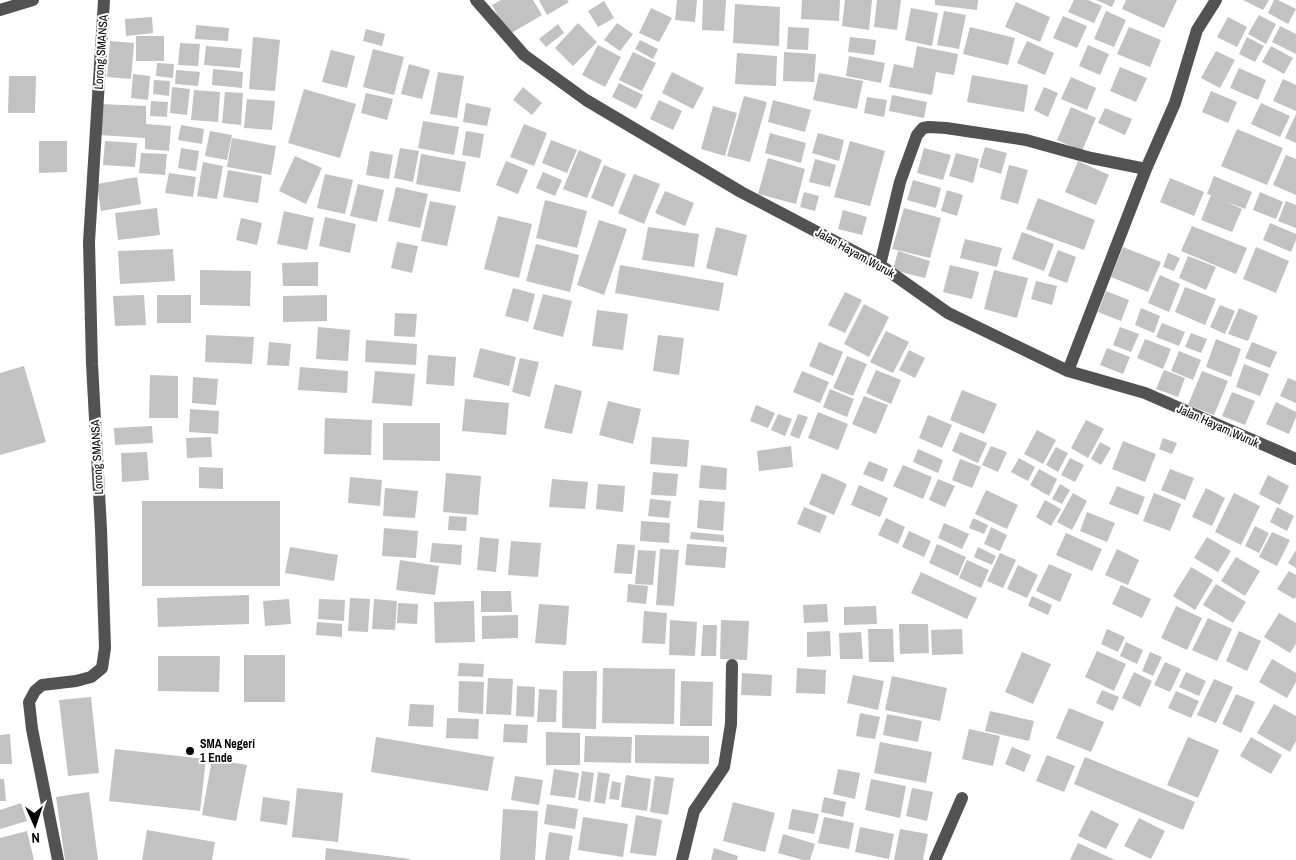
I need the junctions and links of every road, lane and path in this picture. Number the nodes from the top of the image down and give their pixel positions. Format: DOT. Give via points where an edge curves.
graph roads {
  1 [pos="33,0"];
  2 [pos="104,0"];
  3 [pos="476,0"];
  4 [pos="1216,0"];
  5 [pos="0,10"];
  6 [pos="1146,170"];
  7 [pos="880,265"];
  8 [pos="1068,372"];
  9 [pos="1296,459"];
  10 [pos="732,665"];
  11 [pos="962,798"];
  12 [pos="58,860"];
  13 [pos="682,860"];
  14 [pos="935,860"];
  1 -- 5 [label="street"];
  2 -- 12 [label="street, Lorong SMANSA" via="89,242 105,648 102,668 91,676 42,685 29,702"];
  3 -- 7 [label="street, Jalan Hayam Wuruk" via="524,56 586,100 741,192"];
  4 -- 6 [label="street" via="1198,30 1175,103"];
  6 -- 7 [label="street" via="1026,140 946,128 923,128 900,182"];
  6 -- 8 [label="street"];
  7 -- 8 [label="street, Jalan Hayam Wuruk" via="948,314"];
  8 -- 9 [label="street, Jalan Hayam Wuruk" via="1145,394"];
  10 -- 13 [label="street" via="731,724 724,768 694,810"];
  11 -- 14 [label="street"];
}
